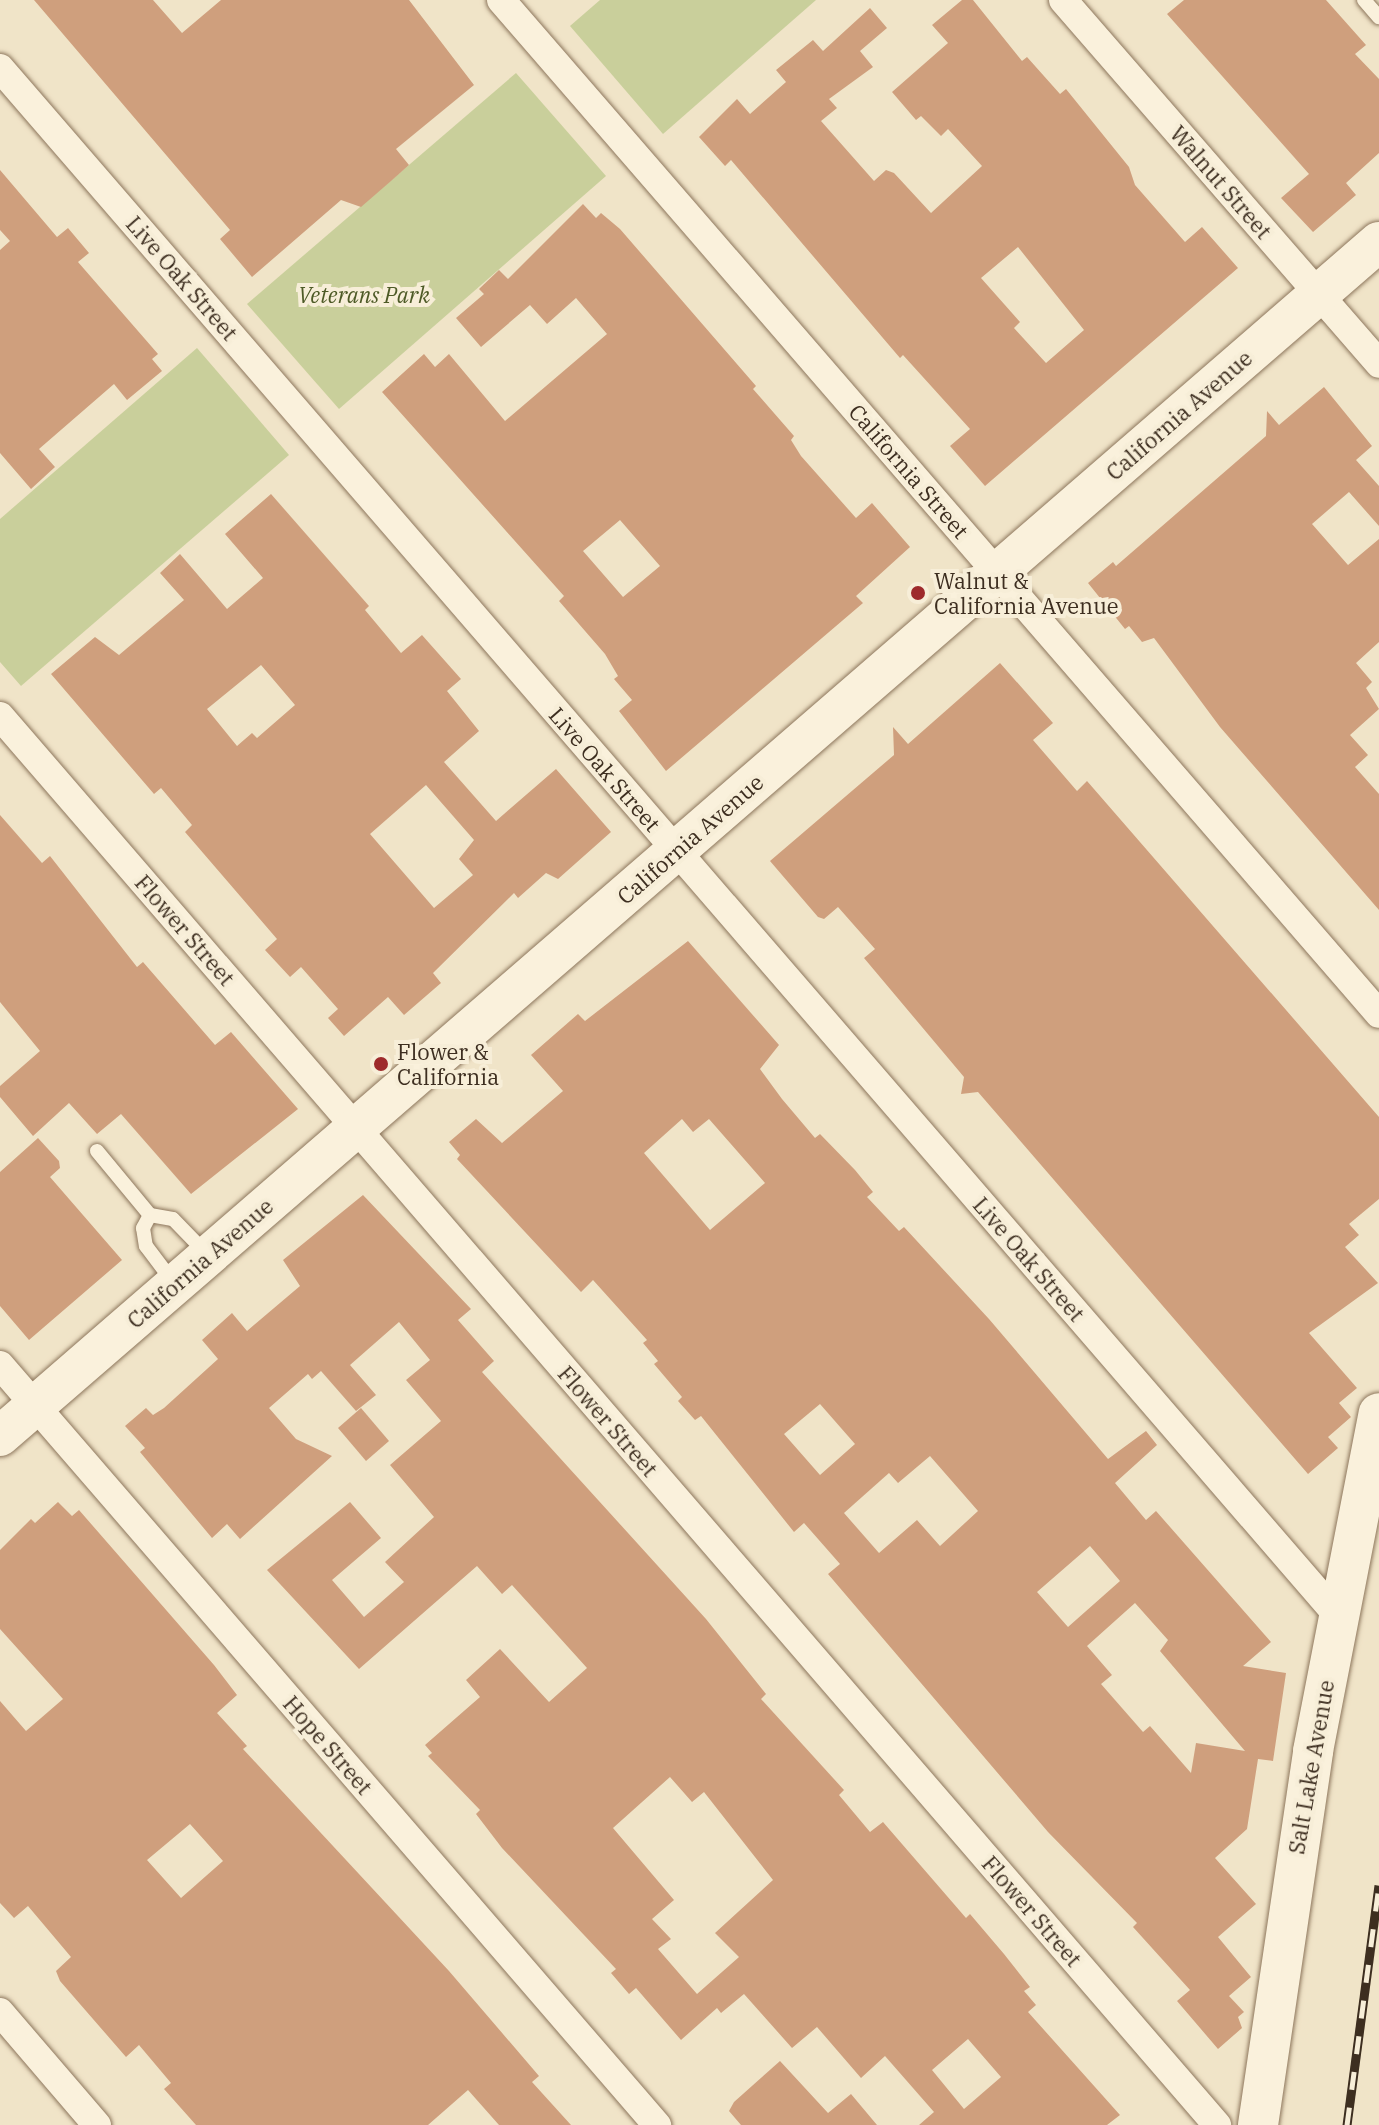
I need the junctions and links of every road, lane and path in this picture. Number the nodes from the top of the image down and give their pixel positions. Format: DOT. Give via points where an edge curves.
graph roads {
  1 [pos="501,0"];
  2 [pos="1063,0"];
  3 [pos="1364,0"];
  4 [pos="1379,17"];
  5 [pos="0,68"];
  6 [pos="1379,242"];
  7 [pos="1319,294"];
  8 [pos="1379,364"];
  9 [pos="997,573"];
  10 [pos="0,716"];
  11 [pos="676,852"];
  12 [pos="1379,1014"];
  13 [pos="356,1128"];
  14 [pos="97,1151"];
  15 [pos="150,1215"];
  16 [pos="208,1256"];
  17 [pos="175,1285"];
  18 [pos="0,1365"];
  19 [pos="35,1406"];
  20 [pos="1379,1413"];
  21 [pos="0,1436"];
  22 [pos="1337,1615"];
  23 [pos="0,2012"];
  24 [pos="97,2125"];
  25 [pos="657,2125"];
  26 [pos="1217,2125"];
  27 [pos="1258,2125"];
  1 -- 9 [label="street, California Street"];
  2 -- 7 [label="street, Walnut Street"];
  3 -- 4 [label="lane"];
  5 -- 11 [label="street, Live Oak Street"];
  6 -- 7 [label="street, California Avenue"];
  7 -- 8 [label="street, Walnut Street"];
  7 -- 9 [label="street, California Avenue"];
  9 -- 11 [label="street, California Avenue"];
  9 -- 12 [label="street, California Street"];
  10 -- 13 [label="street, Flower Street"];
  11 -- 13 [label="street, California Avenue"];
  11 -- 22 [label="street, Live Oak Street"];
  13 -- 16 [label="street, California Avenue"];
  13 -- 26 [label="street, Flower Street"];
  14 -- 15 [label="lane"];
  15 -- 16 [label="lane" via="173,1219"];
  15 -- 17 [label="lane" via="143,1228 146,1246"];
  16 -- 17 [label="street, California Avenue"];
  17 -- 19 [label="street, California Avenue"];
  18 -- 19 [label="street, Hope Street"];
  19 -- 21 [label="street, California Avenue"];
  19 -- 25 [label="street, Hope Street"];
  20 -- 22 [label="street, Salt Lake Avenue"];
  22 -- 27 [label="street, Salt Lake Avenue" via="1288,1904"];
  23 -- 24 [label="street"];
}
